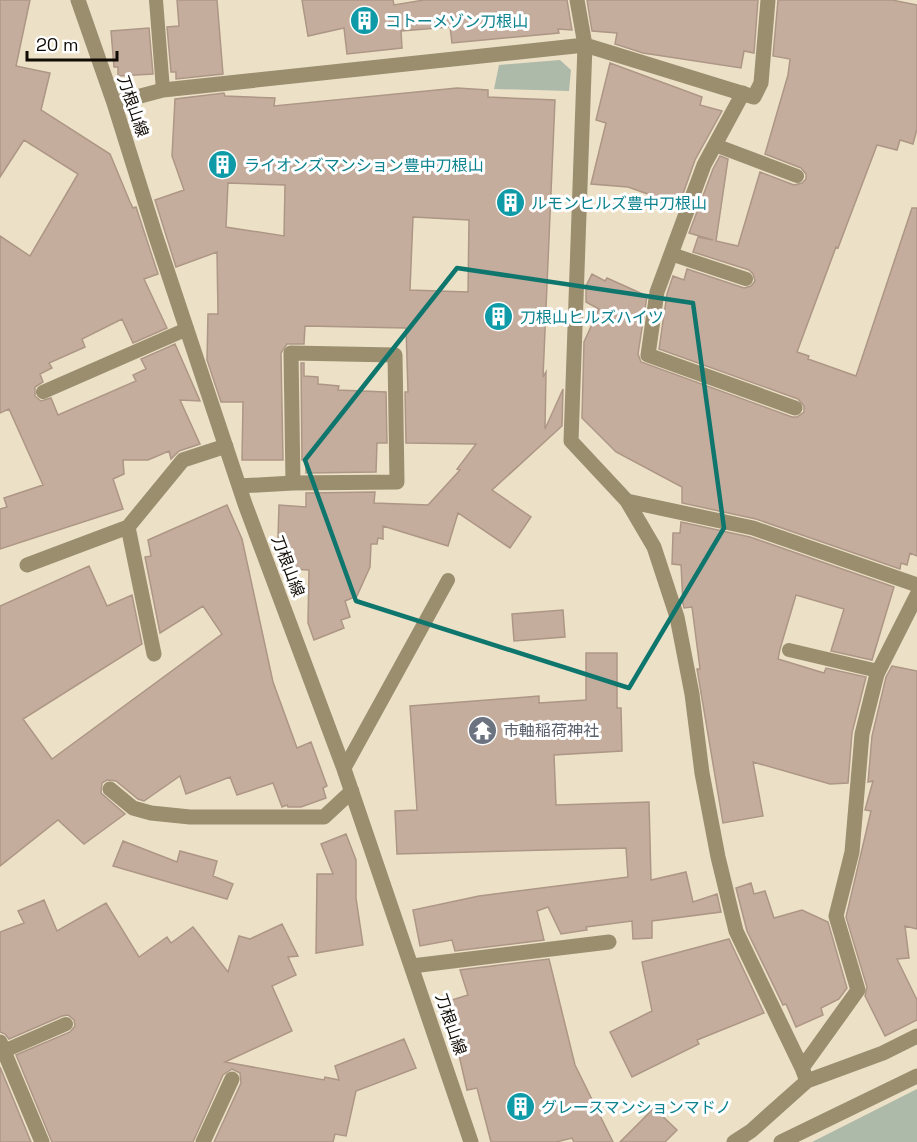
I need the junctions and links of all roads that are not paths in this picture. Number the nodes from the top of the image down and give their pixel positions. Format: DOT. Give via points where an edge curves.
graph roads {
  1 [pos="78,0"];
  2 [pos="156,0"];
  3 [pos="577,0"];
  4 [pos="768,0"];
  5 [pos="585,45"];
  6 [pos="163,90"];
  7 [pos="743,93"];
  8 [pos="114,104"];
  9 [pos="715,145"];
  10 [pos="797,176"];
  11 [pos="671,254"];
  12 [pos="746,279"];
  13 [pos="187,329"];
  14 [pos="43,392"];
  15 [pos="795,408"];
  16 [pos="226,446"];
  17 [pos="293,483"];
  18 [pos="239,486"];
  19 [pos="627,501"];
  20 [pos="128,527"];
  21 [pos="27,565"];
  22 [pos="448,580"];
  23 [pos="917,585"];
  24 [pos="917,595"];
  25 [pos="789,650"];
  26 [pos="154,654"];
  27 [pos="878,671"];
  28 [pos="344,769"];
  29 [pos="110,789"];
  30 [pos="352,791"];
  31 [pos="609,942"];
  32 [pos="412,966"];
  33 [pos="66,1024"];
  34 [pos="917,1036"];
  35 [pos="2,1047"];
  36 [pos="804,1074"];
  37 [pos="917,1076"];
  38 [pos="232,1079"];
  39 [pos="42,1142"];
  40 [pos="203,1142"];
  41 [pos="471,1142"];
  42 [pos="734,1142"];
  43 [pos="781,1142"];
  1 -- 8 [label="street, 刀根山線"];
  2 -- 6 [label="lane"];
  3 -- 5 [label="street"];
  4 -- 7 [label="street" via="761,83 754,97"];
  5 -- 6 [label="street"];
  5 -- 7 [label="street"];
  5 -- 19 [label="street" via="571,441"];
  6 -- 8 [label="street"];
  7 -- 9 [label="street"];
  8 -- 13 [label="street, 刀根山線"];
  9 -- 10 [label="lane"];
  9 -- 11 [label="street"];
  11 -- 12 [label="lane"];
  11 -- 15 [label="street" via="657,292 648,355"];
  13 -- 14 [label="lane"];
  13 -- 16 [label="street, 刀根山線"];
  16 -- 18 [label="street, 刀根山線"];
  16 -- 20 [label="street" via="183,460"];
  17 -- 17 [label="street" via="397,482 395,355 291,353"];
  17 -- 18 [label="street"];
  18 -- 28 [label="street, 刀根山線"];
  19 -- 23 [label="street" via="753,528"];
  19 -- 36 [label="street" via="654,547 677,617 702,774 736,931"];
  20 -- 21 [label="street"];
  20 -- 26 [label="street"];
  22 -- 28 [label="lane"];
  24 -- 27 [label="street"];
  25 -- 27 [label="lane"];
  27 -- 36 [label="street" via="862,734 852,852 836,916 858,990"];
  28 -- 30 [label="street, 刀根山線"];
  29 -- 30 [label="street" via="133,808 190,817 324,817"];
  30 -- 32 [label="street, 刀根山線"];
  31 -- 32 [label="street"];
  32 -- 41 [label="street, 刀根山線"];
  33 -- 35 [label="lane"];
  34 -- 36 [label="street" via="883,1053"];
  35 -- 39 [label="street"];
  36 -- 42 [label="street" via="751,1131"];
  37 -- 43 [label="street"];
  38 -- 40 [label="street"];
}
